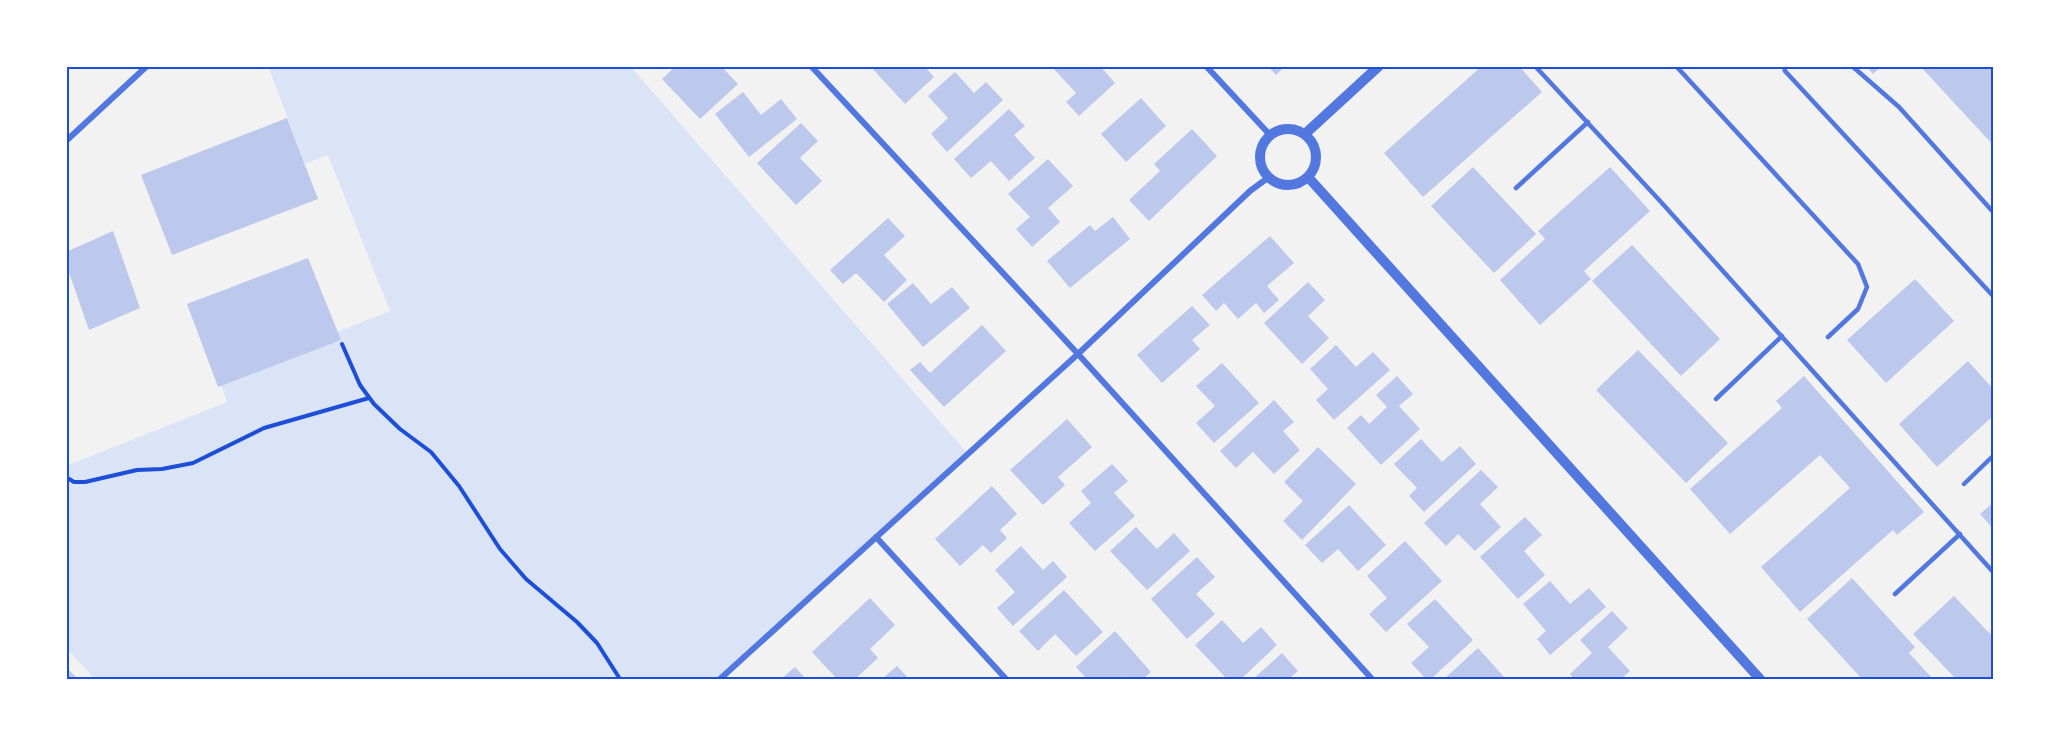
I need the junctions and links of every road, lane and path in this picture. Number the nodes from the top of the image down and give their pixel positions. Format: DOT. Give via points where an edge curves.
graph roads {
  1 [pos="147,66"];
  2 [pos="811,66"];
  3 [pos="1206,66"];
  4 [pos="1379,66"];
  5 [pos="1535,66"];
  6 [pos="1676,66"];
  7 [pos="1784,66"];
  8 [pos="1852,66"];
  9 [pos="1588,122"];
  10 [pos="1305,134"];
  11 [pos="1270,135"];
  12 [pos="66,141"];
  13 [pos="1269,177"];
  14 [pos="1308,177"];
  15 [pos="1516,188"];
  16 [pos="1994,213"];
  17 [pos="1994,297"];
  18 [pos="1782,336"];
  19 [pos="1828,337"];
  20 [pos="342,344"];
  21 [pos="1078,354"];
  22 [pos="369,398"];
  23 [pos="1716,399"];
  24 [pos="1994,454"];
  25 [pos="66,477"];
  26 [pos="1964,484"];
  27 [pos="1960,534"];
  28 [pos="876,537"];
  29 [pos="1994,573"];
  30 [pos="1895,594"];
  31 [pos="620,679"];
  32 [pos="720,679"];
  33 [pos="1006,679"];
  34 [pos="1372,679"];
  35 [pos="1760,679"];
  1 -- 12 [label="street"];
  2 -- 21 [label="street"];
  3 -- 11 [label="street"];
  4 -- 10 [label="street"];
  5 -- 9 [label="lane"];
  6 -- 19 [label="lane" via="1858,264 1867,287 1858,309"];
  7 -- 17 [label="lane"];
  8 -- 16 [label="lane" via="1899,106"];
  9 -- 15 [label="lane"];
  9 -- 18 [label="lane"];
  10 -- 11 [label="street" via="1288,128"];
  10 -- 14 [label="street" via="1312,141 1317,160"];
  11 -- 13 [label="street" via="1260,156"];
  13 -- 14 [label="street" via="1284,184"];
  13 -- 21 [label="street"];
  14 -- 35 [label="street"];
  18 -- 23 [label="lane"];
  18 -- 27 [label="lane"];
  20 -- 22 [label="path"];
  21 -- 28 [label="street"];
  21 -- 34 [label="street"];
  22 -- 25 [label="path" via="264,428 193,463 85,482"];
  22 -- 31 [label="path" via="400,429 431,452 459,486 500,549 526,579 597,643"];
  24 -- 26 [label="lane"];
  27 -- 29 [label="lane"];
  27 -- 30 [label="lane"];
  28 -- 32 [label="street"];
  28 -- 33 [label="street"];
}
